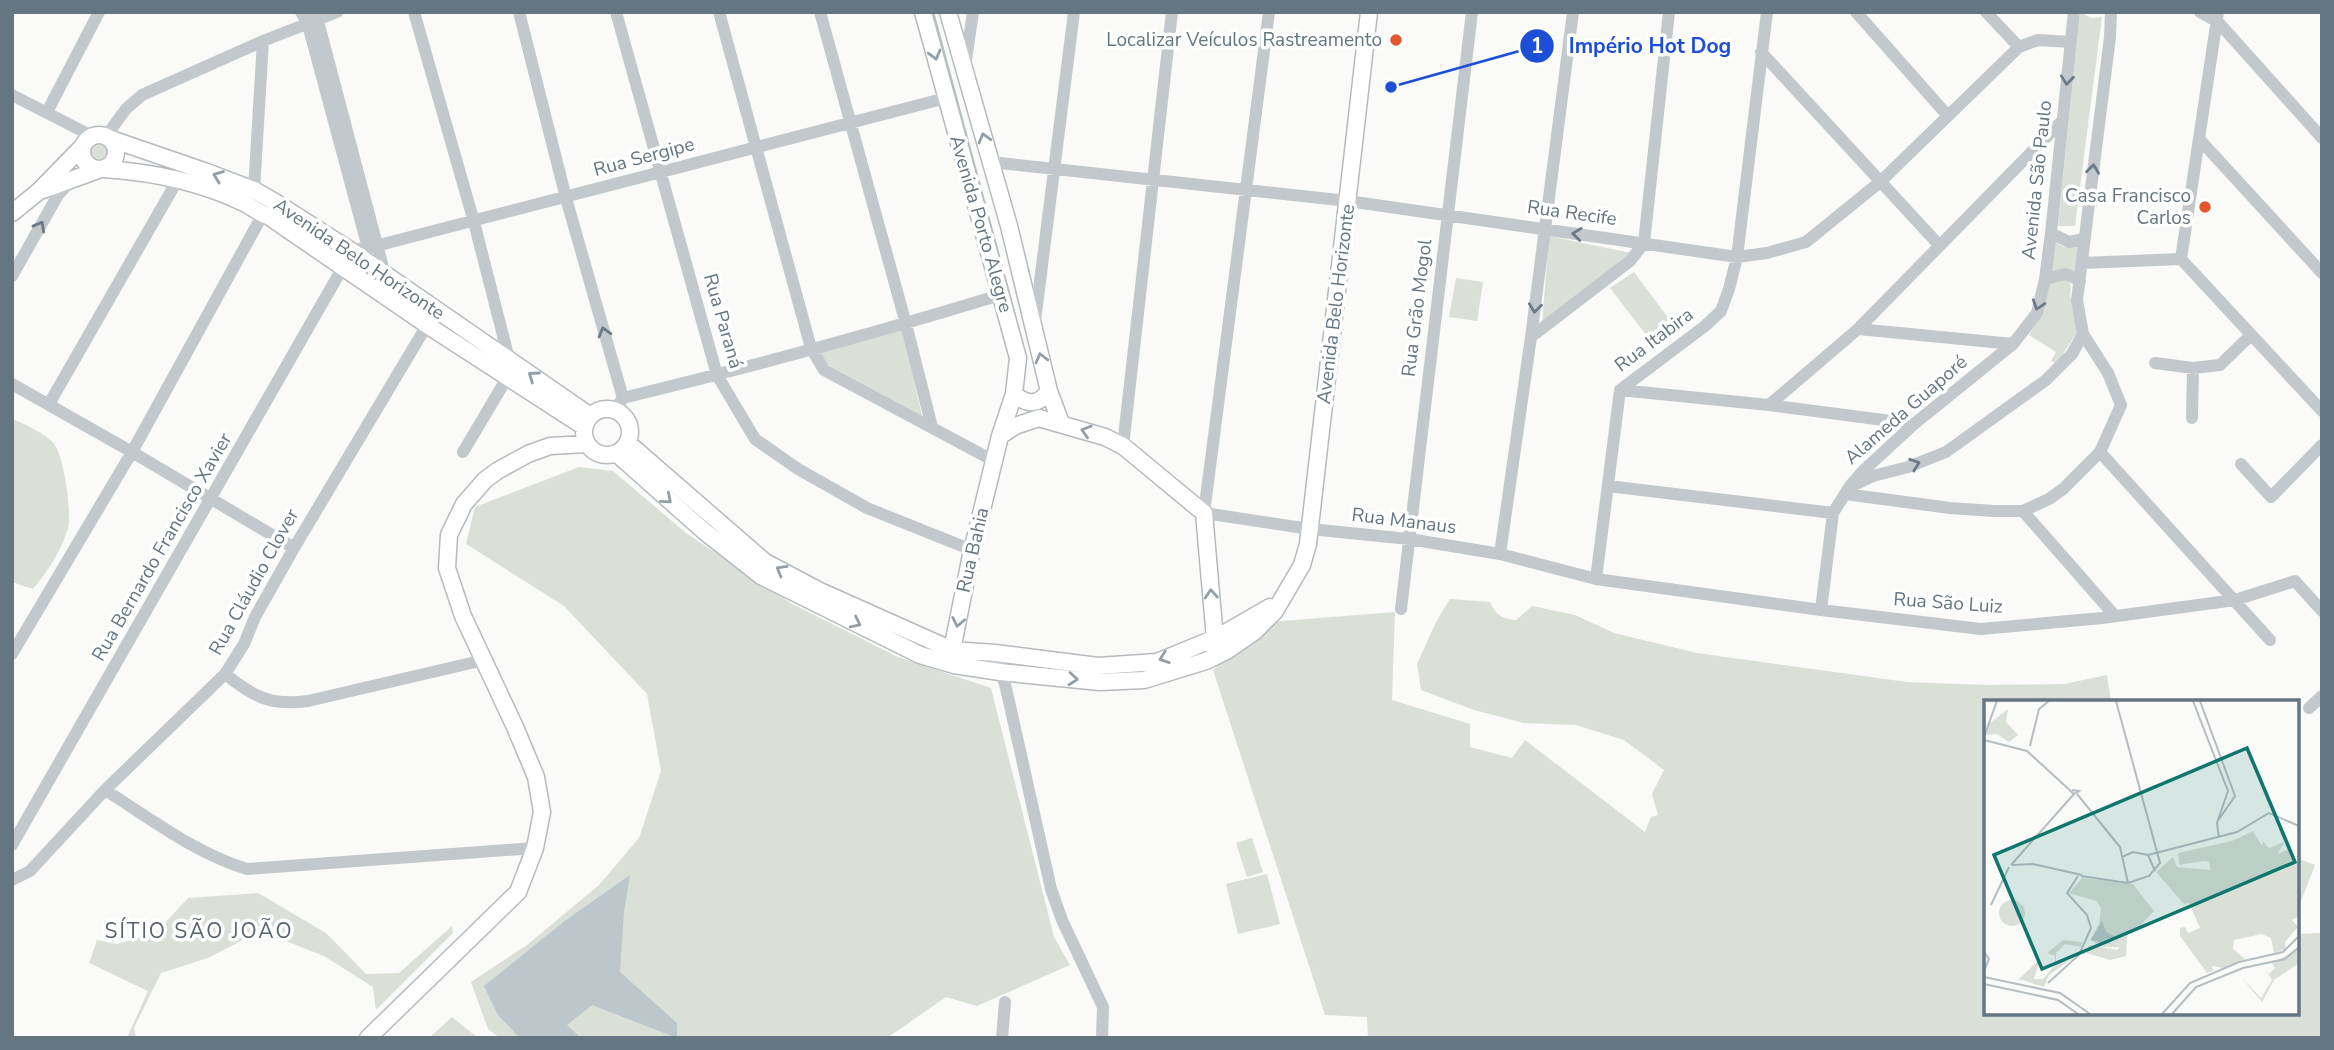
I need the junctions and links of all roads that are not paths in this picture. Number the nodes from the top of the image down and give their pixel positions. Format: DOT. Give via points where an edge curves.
graph roads {
  1 [pos="99,12"];
  2 [pos="301,12"];
  3 [pos="337,12"];
  4 [pos="414,12"];
  5 [pos="519,12"];
  6 [pos="616,12"];
  7 [pos="719,12"];
  8 [pos="820,12"];
  9 [pos="923,12"];
  10 [pos="948,12"];
  11 [pos="973,12"];
  12 [pos="1074,12"];
  13 [pos="1172,12"];
  14 [pos="1269,12"];
  15 [pos="1369,12"];
  16 [pos="1472,12"];
  17 [pos="1573,12"];
  18 [pos="1669,12"];
  19 [pos="1768,12"];
  20 [pos="1856,12"];
  21 [pos="1986,12"];
  22 [pos="2074,12"];
  23 [pos="2111,12"];
  24 [pos="2200,12"];
  25 [pos="2218,17"];
  26 [pos="313,19"];
  27 [pos="263,41"];
  28 [pos="2071,42"];
  29 [pos="2020,47"];
  30 [pos="1761,52"];
  31 [pos="965,72"];
  32 [pos="12,94"];
  33 [pos="946,98"];
  34 [pos="47,112"];
  35 [pos="1948,116"];
  36 [pos="2063,120"];
  37 [pos="852,121"];
  38 [pos="2322,138"];
  39 [pos="98,139"];
  40 [pos="2200,140"];
  41 [pos="758,147"];
  42 [pos="991,162"];
  43 [pos="101,169"];
  44 [pos="1055,169"];
  45 [pos="662,172"];
  46 [pos="72,179"];
  47 [pos="177,181"];
  48 [pos="1153,181"];
  49 [pos="1880,182"];
  50 [pos="254,190"];
  51 [pos="1247,191"];
  52 [pos="38,192"];
  53 [pos="566,198"];
  54 [pos="1348,201"];
  55 [pos="12,213"];
  56 [pos="263,214"];
  57 [pos="1447,214"];
  58 [pos="474,222"];
  59 [pos="1544,230"];
  60 [pos="2051,233"];
  61 [pos="2084,239"];
  62 [pos="1644,243"];
  63 [pos="1939,245"];
  64 [pos="373,247"];
  65 [pos="350,250"];
  66 [pos="1737,257"];
  67 [pos="2181,259"];
  68 [pos="2082,263"];
  69 [pos="343,267"];
  70 [pos="2322,274"];
  71 [pos="385,275"];
  72 [pos="12,276"];
  73 [pos="2045,279"];
  74 [pos="2080,281"];
  75 [pos="1000,295"];
  76 [pos="906,324"];
  77 [pos="427,326"];
  78 [pos="1034,327"];
  79 [pos="1858,329"];
  80 [pos="2083,334"];
  81 [pos="2251,335"];
  82 [pos="1531,337"];
  83 [pos="2013,344"];
  84 [pos="811,348"];
  85 [pos="509,359"];
  86 [pos="2155,363"];
  87 [pos="2193,368"];
  88 [pos="717,375"];
  89 [pos="507,377"];
  90 [pos="12,384"];
  91 [pos="1620,390"];
  92 [pos="1049,391"];
  93 [pos="1014,394"];
  94 [pos="49,404"];
  95 [pos="619,404"];
  96 [pos="1769,405"];
  97 [pos="2322,411"];
  98 [pos="2192,418"];
  99 [pos="586,421"];
  100 [pos="1061,423"];
  101 [pos="1914,424"];
  102 [pos="932,428"];
  103 [pos="1000,436"];
  104 [pos="586,444"];
  105 [pos="2322,445"];
  106 [pos="1123,446"];
  107 [pos="622,448"];
  108 [pos="132,452"];
  109 [pos="463,452"];
  110 [pos="2100,452"];
  111 [pos="994,461"];
  112 [pos="2241,464"];
  113 [pos="1608,486"];
  114 [pos="1848,490"];
  115 [pos="211,499"];
  116 [pos="2023,511"];
  117 [pos="1204,513"];
  118 [pos="1833,513"];
  119 [pos="1310,529"];
  120 [pos="1409,539"];
  121 [pos="294,548"];
  122 [pos="972,550"];
  123 [pos="1500,554"];
  124 [pos="1596,579"];
  125 [pos="1288,592"];
  126 [pos="2235,600"];
  127 [pos="1401,609"];
  128 [pos="1821,610"];
  129 [pos="2322,611"];
  130 [pos="2115,615"];
  131 [pos="26,632"];
  132 [pos="12,638"];
  133 [pos="1215,639"];
  134 [pos="2270,640"];
  135 [pos="995,653"];
  136 [pos="12,654"];
  137 [pos="953,658"];
  138 [pos="484,660"];
  139 [pos="1206,661"];
  140 [pos="1000,672"];
  141 [pos="225,674"];
  142 [pos="2322,696"];
  143 [pos="2309,708"];
  144 [pos="104,790"];
  145 [pos="12,845"];
  146 [pos="536,848"];
  147 [pos="12,880"];
  148 [pos="1005,1002"];
  149 [pos="368,1038"];
  150 [pos="1002,1038"];
  151 [pos="1102,1038"];
  1 -- 34 [label="street"];
  2 -- 26 [label="street"];
  3 -- 26 [label="street"];
  4 -- 58 [label="street"];
  5 -- 53 [label="street"];
  6 -- 45 [label="street, Rua Paraná"];
  7 -- 41 [label="street"];
  8 -- 37 [label="street"];
  9 -- 33 [label="main road, Avenida Porto Alegre, one-way"];
  10 -- 31 [label="main road, Avenida Porto Alegre"];
  11 -- 31 [label="street"];
  12 -- 44 [label="street"];
  13 -- 48 [label="street"];
  14 -- 51 [label="street"];
  15 -- 54 [label="main road, Avenida Belo Horizonte"];
  16 -- 57 [label="street, Rua Grão Mogol"];
  17 -- 59 [label="street"];
  18 -- 62 [label="street"];
  19 -- 30 [label="street, Rua Itabira"];
  20 -- 35 [label="street"];
  21 -- 29 [label="street"];
  22 -- 28 [label="street, Avenida São Paulo"];
  61 -- 23 [label="street, one-way"];
  24 -- 25 [label="street"];
  25 -- 38 [label="street"];
  25 -- 40 [label="street"];
  26 -- 27 [label="street"];
  26 -- 64 [label="street"];
  27 -- 39 [label="street" via="142,95"];
  27 -- 50 [label="street"];
  28 -- 29 [label="street" via="2038,40"];
  28 -- 36 [label="street, Avenida São Paulo, one-way"];
  29 -- 35 [label="street, Rua Recife"];
  30 -- 49 [label="street"];
  30 -- 66 [label="street, Rua Itabira"];
  42 -- 31 [label="main road, Avenida Porto Alegre, one-way"];
  32 -- 34 [label="street"];
  33 -- 37 [label="street, Rua Sergipe"];
  33 -- 75 [label="main road, Avenida Porto Alegre"];
  34 -- 39 [label="street"];
  35 -- 49 [label="street, Rua Recife"];
  36 -- 60 [label="street, Avenida São Paulo"];
  36 -- 63 [label="street"];
  37 -- 41 [label="street, Rua Sergipe"];
  37 -- 76 [label="street"];
  39 -- 43 [label="main road" via="82,154 86,163"];
  39 -- 43 [label="main road" via="114,143 117,154 113,163"];
  50 -- 39 [label="main road, Avenida Belo Horizonte, one-way"];
  39 -- 52 [label="main road"];
  40 -- 67 [label="street"];
  40 -- 70 [label="street"];
  41 -- 45 [label="street, Rua Sergipe"];
  41 -- 84 [label="street"];
  42 -- 44 [label="street, Rua Recife"];
  42 -- 78 [label="main road, Avenida Porto Alegre"];
  43 -- 46 [label="main road"];
  43 -- 47 [label="main road, Avenida Belo Horizonte"];
  44 -- 48 [label="street, Rua Recife"];
  44 -- 78 [label="street"];
  45 -- 53 [label="street, Rua Sergipe"];
  45 -- 88 [label="street, Rua Paraná"];
  46 -- 52 [label="main road"];
  72 -- 46 [label="street, one-way"];
  47 -- 56 [label="main road, Avenida Belo Horizonte" via="245,203"];
  47 -- 94 [label="street"];
  48 -- 51 [label="street, Rua Recife"];
  48 -- 106 [label="street"];
  49 -- 63 [label="street"];
  49 -- 66 [label="street, Rua Recife" via="1806,242"];
  50 -- 65 [label="main road, Avenida Belo Horizonte"];
  51 -- 54 [label="street, Rua Recife"];
  51 -- 117 [label="street"];
  52 -- 55 [label="main road"];
  53 -- 58 [label="street, Rua Sergipe"];
  95 -- 53 [label="street, one-way"];
  54 -- 57 [label="street, Rua Recife"];
  54 -- 119 [label="main road, Avenida Belo Horizonte"];
  56 -- 69 [label="main road, Avenida Belo Horizonte"];
  56 -- 108 [label="street"];
  57 -- 59 [label="street, Rua Recife"];
  57 -- 120 [label="street, Rua Grão Mogol"];
  58 -- 64 [label="street, Rua Sergipe"];
  58 -- 85 [label="street"];
  62 -- 59 [label="street, Rua Recife, one-way"];
  59 -- 82 [label="street, one-way"];
  60 -- 61 [label="street" via="2068,242"];
  60 -- 73 [label="street, Avenida São Paulo"];
  61 -- 68 [label="street"];
  62 -- 66 [label="street, Rua Recife"];
  62 -- 82 [label="street" via="1630,261"];
  63 -- 79 [label="street"];
  64 -- 65 [label="street, Rua Sergipe"];
  64 -- 71 [label="street"];
  65 -- 71 [label="main road, Avenida Belo Horizonte"];
  66 -- 91 [label="street, Rua Itabira" via="1721,311"];
  67 -- 68 [label="street"];
  67 -- 81 [label="street"];
  68 -- 74 [label="street"];
  69 -- 77 [label="main road, Avenida Belo Horizonte"];
  69 -- 115 [label="street, Rua Bernardo Francisco Xavier"];
  71 -- 85 [label="main road, Avenida Belo Horizonte"];
  73 -- 74 [label="street" via="2066,274"];
  73 -- 83 [label="street, Avenida São Paulo, one-way" via="2037,313"];
  74 -- 80 [label="street" via="2077,300"];
  75 -- 76 [label="street"];
  75 -- 93 [label="main road, Avenida Porto Alegre" via="1018,358"];
  76 -- 84 [label="street"];
  76 -- 102 [label="street"];
  77 -- 89 [label="main road, Avenida Belo Horizonte"];
  77 -- 121 [label="street, Rua Cláudio Clover"];
  92 -- 78 [label="main road, Avenida Porto Alegre, one-way"];
  79 -- 83 [label="street"];
  79 -- 96 [label="street"];
  80 -- 110 [label="street" via="2108,373 2121,405"];
  114 -- 80 [label="street, one-way" via="1873,476 1946,452 2046,380 2072,355"];
  81 -- 87 [label="street" via="2220,365"];
  81 -- 97 [label="street"];
  82 -- 123 [label="street"];
  83 -- 101 [label="street, Alameda Guaporé"];
  84 -- 88 [label="street"];
  84 -- 102 [label="street" via="824,370"];
  99 -- 85 [label="main road, Avenida Belo Horizonte, one-way"];
  86 -- 87 [label="street"];
  87 -- 98 [label="street"];
  88 -- 95 [label="street"];
  88 -- 122 [label="street, Rua Paraná" via="755,439 798,469 867,508"];
  89 -- 99 [label="main road, Avenida Belo Horizonte"];
  89 -- 109 [label="street"];
  90 -- 94 [label="street"];
  91 -- 96 [label="street"];
  91 -- 113 [label="street, Rua Itabira"];
  92 -- 93 [label="main road" via="1034,403"];
  92 -- 100 [label="main road, Avenida Porto Alegre"];
  93 -- 103 [label="main road, Avenida Porto Alegre"];
  94 -- 108 [label="street"];
  95 -- 99 [label="main road" via="601,409"];
  95 -- 107 [label="main road" via="630,433"];
  96 -- 101 [label="street"];
  99 -- 104 [label="main road"];
  100 -- 103 [label="main road" via="1039,418"];
  106 -- 100 [label="main road, one-way"];
  101 -- 114 [label="street, Alameda Guaporé"];
  102 -- 111 [label="street"];
  103 -- 111 [label="main road, Rua Bahia"];
  104 -- 107 [label="main road" via="606,455"];
  104 -- 138 [label="main road" via="550,446 497,471 464,504 449,535 447,568"];
  105 -- 112 [label="street" via="2271,497"];
  106 -- 117 [label="main road"];
  107 -- 137 [label="main road, Avenida Belo Horizonte" via="705,532 761,576 920,655"];
  108 -- 115 [label="street"];
  108 -- 131 [label="street"];
  110 -- 116 [label="street" via="2063,489"];
  110 -- 126 [label="street"];
  111 -- 122 [label="main road, Rua Bahia"];
  113 -- 118 [label="street"];
  113 -- 124 [label="street, Rua Itabira"];
  114 -- 116 [label="street" via="1950,508"];
  114 -- 118 [label="street, Alameda Guaporé"];
  115 -- 121 [label="street"];
  115 -- 145 [label="street, Rua Bernardo Francisco Xavier"];
  116 -- 130 [label="street"];
  117 -- 119 [label="street, Rua Manaus"];
  133 -- 117 [label="main road, one-way"];
  118 -- 128 [label="street"];
  119 -- 120 [label="street, Rua Manaus"];
  119 -- 125 [label="main road, Avenida Belo Horizonte" via="1302,565"];
  120 -- 123 [label="street, Rua Manaus"];
  120 -- 127 [label="street, Rua Grão Mogol"];
  121 -- 141 [label="street, Rua Cláudio Clover"];
  122 -- 137 [label="main road, Rua Bahia, one-way"];
  123 -- 124 [label="street, Rua Manaus"];
  124 -- 128 [label="street, Rua São Luiz"];
  125 -- 133 [label="main road, Avenida Belo Horizonte"];
  125 -- 139 [label="main road, Avenida Belo Horizonte" via="1254,632"];
  126 -- 129 [label="street, Rua São Luiz" via="2295,580"];
  126 -- 130 [label="street, Rua São Luiz"];
  126 -- 134 [label="street"];
  128 -- 130 [label="street, Rua São Luiz" via="1981,629"];
  131 -- 132 [label="street"];
  131 -- 136 [label="street"];
  133 -- 135 [label="main road, Avenida Belo Horizonte, one-way" via="1157,662 1098,666"];
  133 -- 139 [label="main road"];
  135 -- 137 [label="main road, Avenida Belo Horizonte"];
  135 -- 140 [label="street"];
  137 -- 140 [label="main road, Avenida Belo Horizonte"];
  138 -- 141 [label="street" via="287,704 248,692"];
  138 -- 146 [label="main road" via="536,777 542,812"];
  140 -- 139 [label="main road, Avenida Belo Horizonte, one-way" via="1100,682 1143,680"];
  140 -- 151 [label="street" via="1051,889 1103,1007"];
  141 -- 144 [label="street, Rua Cláudio Clover"];
  142 -- 143 [label="street"];
  144 -- 146 [label="street" via="206,852 247,869"];
  144 -- 147 [label="street, Rua Cláudio Clover" via="30,871"];
  146 -- 149 [label="main road" via="519,892"];
  148 -- 150 [label="street"];
}
